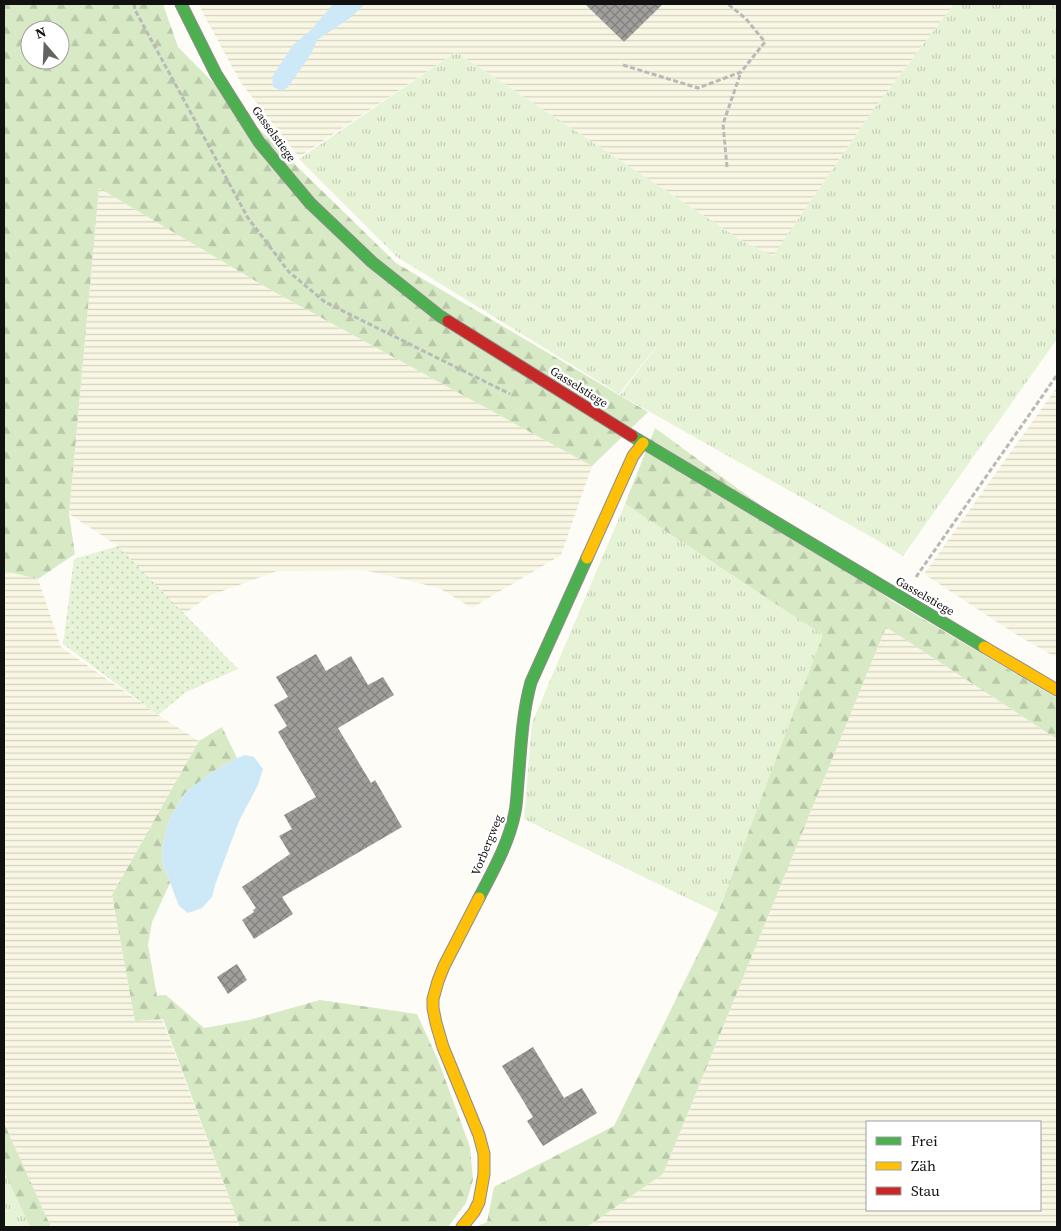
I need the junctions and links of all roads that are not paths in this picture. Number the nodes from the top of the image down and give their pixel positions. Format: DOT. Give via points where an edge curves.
graph roads {
  1 [pos="182,4"];
  2 [pos="643,443"];
  3 [pos="1057,690"];
  4 [pos="462,1227"];
  1 -- 2 [label="street, Gasselstiege" via="216,74 259,142 310,203 365,256 440,316"];
  2 -- 3 [label="street, Gasselstiege"];
  2 -- 4 [label="street, Vorbergweg" via="630,464 531,682 510,830 444,966 433,999 443,1047 484,1154 479,1202"];
}
